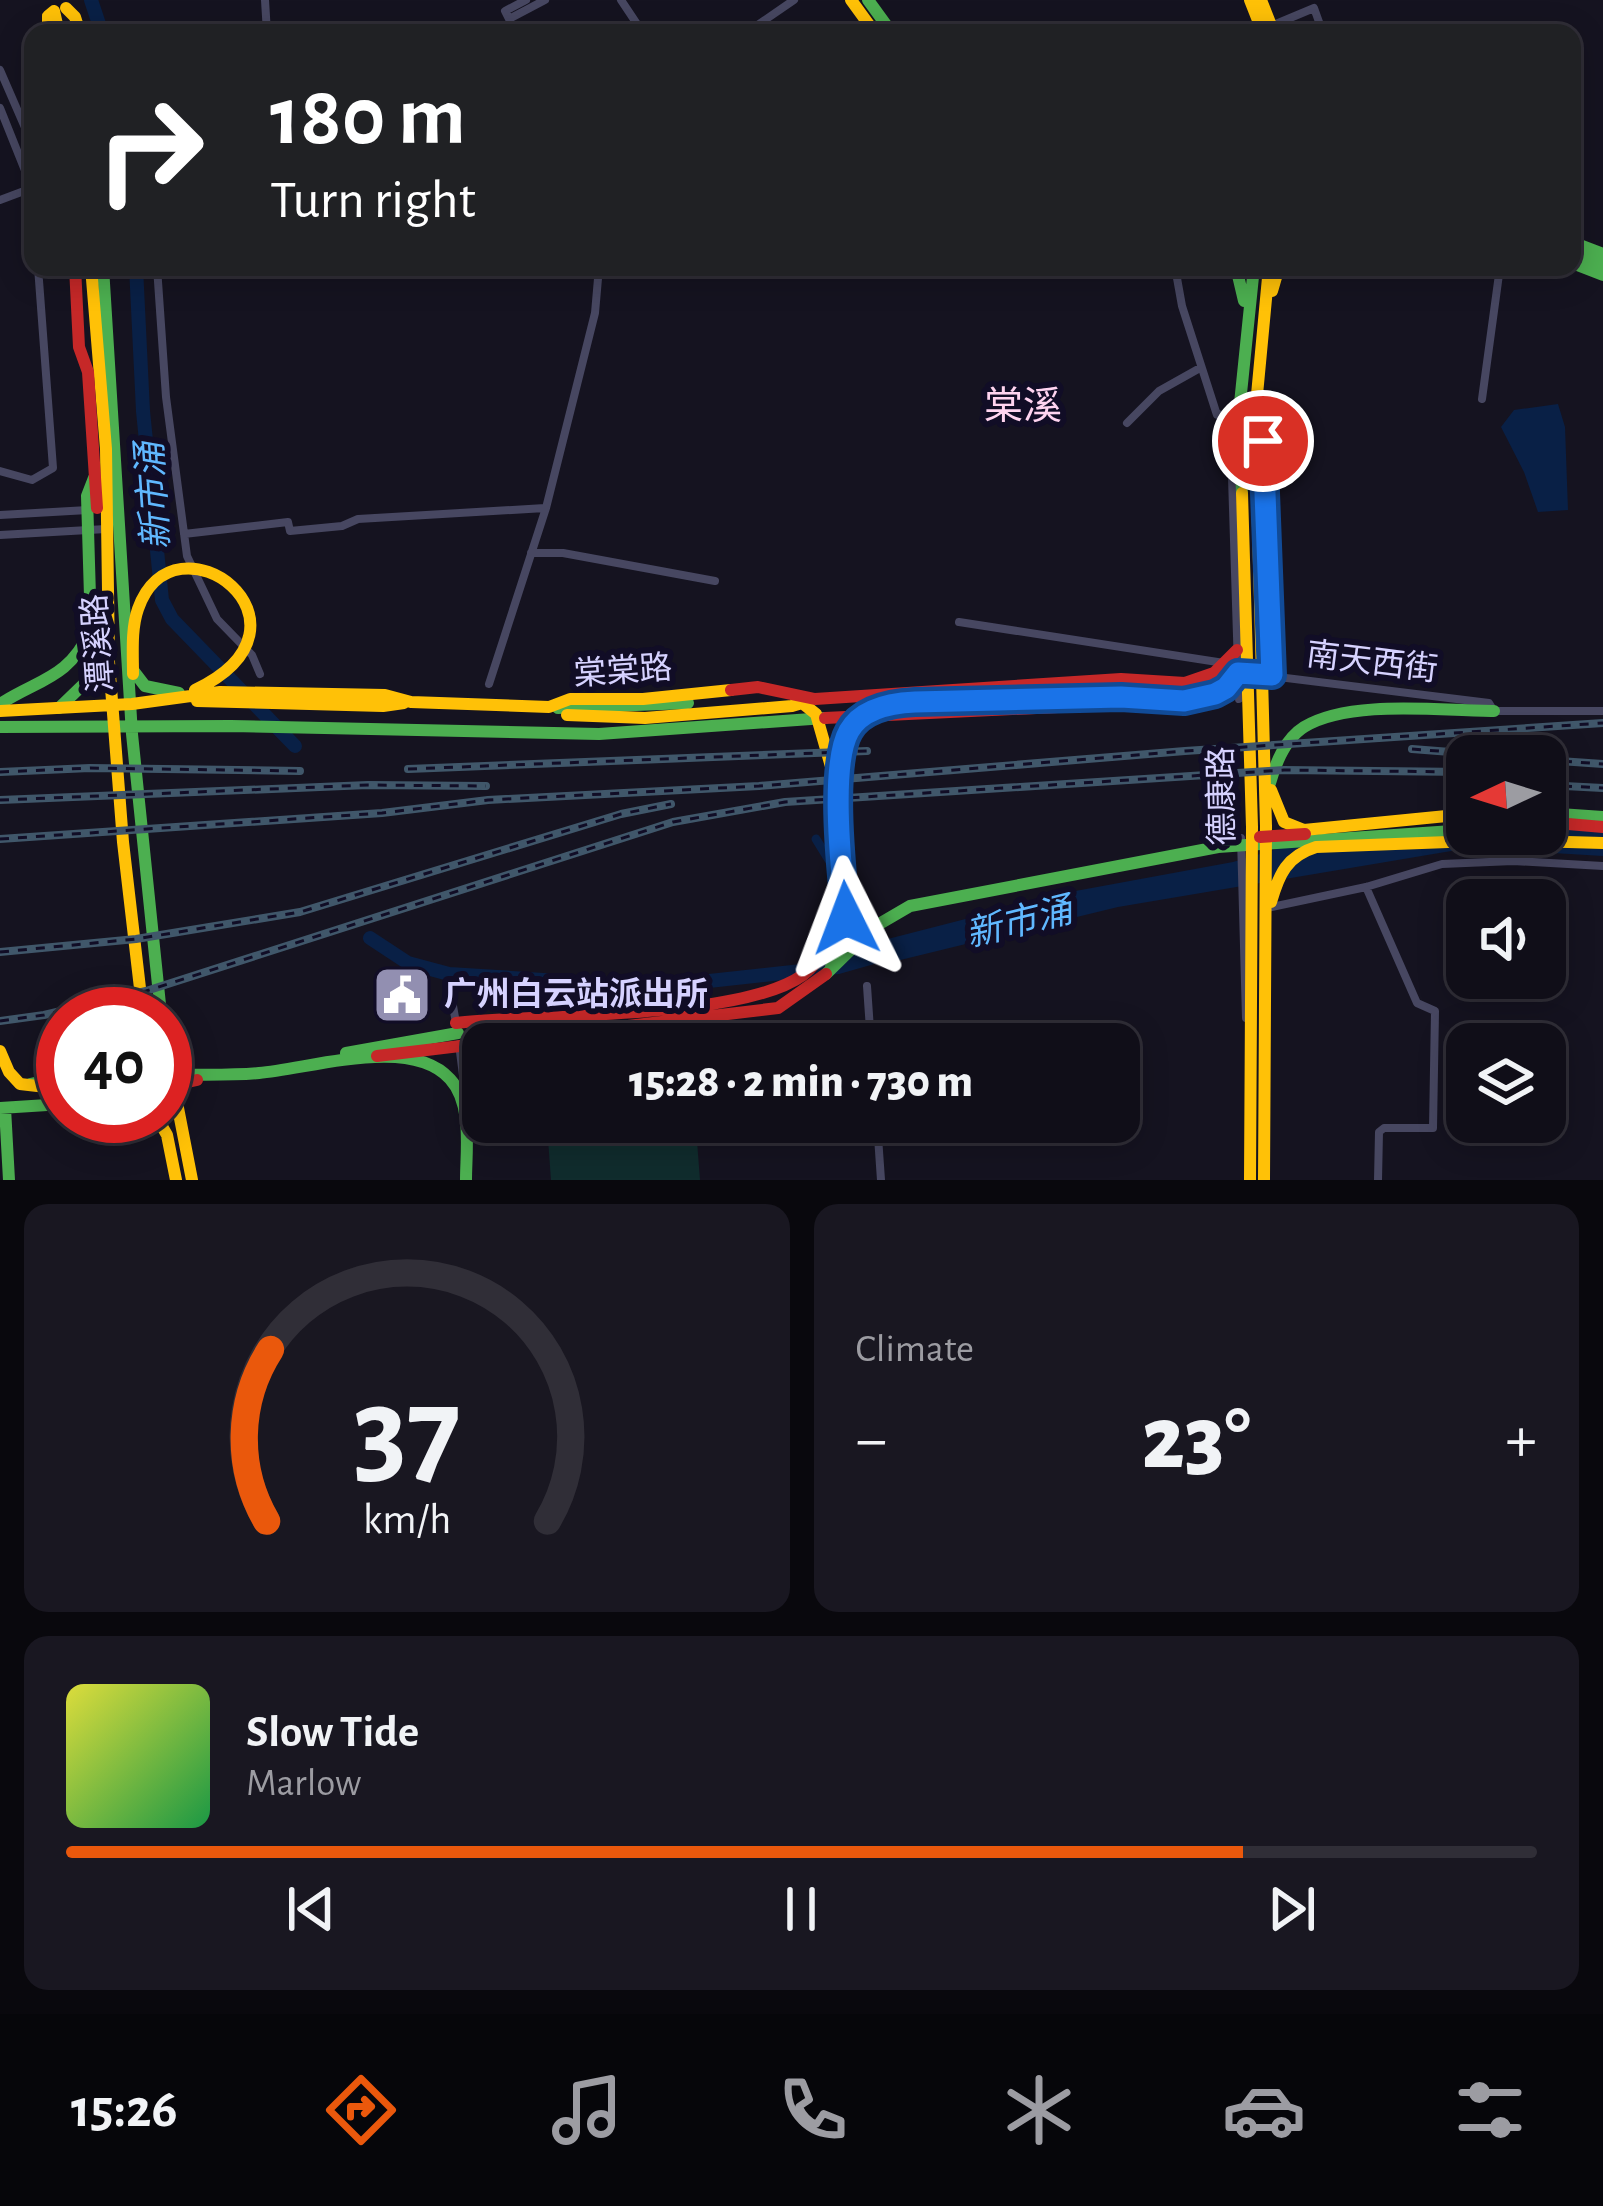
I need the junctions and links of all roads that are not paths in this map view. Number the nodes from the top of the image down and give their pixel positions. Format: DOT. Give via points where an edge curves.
graph roads {
  1 [pos="526,0"];
  2 [pos="545,0"];
  3 [pos="794,0"];
  4 [pos="759,24"];
  5 [pos="1283,24"];
  6 [pos="1320,24"];
  7 [pos="0,70"];
  8 [pos="4,92"];
  9 [pos="0,108"];
  10 [pos="24,129"];
  11 [pos="24,168"];
  12 [pos="39,276"];
  13 [pos="76,276"];
  14 [pos="92,276"];
  15 [pos="108,276"];
  16 [pos="108,276"];
  17 [pos="158,276"];
  18 [pos="598,276"];
  19 [pos="1176,276"];
  20 [pos="1238,276"];
  21 [pos="1253,276"];
  22 [pos="1268,276"];
  23 [pos="1276,276"];
  24 [pos="1499,276"];
  25 [pos="1246,326"];
  26 [pos="1262,326"];
  27 [pos="1200,368"];
  28 [pos="1482,400"];
  29 [pos="1256,411"];
  30 [pos="1240,413"];
  31 [pos="1127,423"];
  32 [pos="123,434"];
  33 [pos="99,446"];
  34 [pos="0,471"];
  35 [pos="122,508"];
  36 [pos="546,508"];
  37 [pos="98,509"];
  38 [pos="0,515"];
  39 [pos="122,529"];
  40 [pos="98,530"];
  41 [pos="184,534"];
  42 [pos="0,535"];
  43 [pos="531,553"];
  44 [pos="715,581"];
  45 [pos="1270,590"];
  46 [pos="1240,598"];
  47 [pos="959,622"];
  48 [pos="102,642"];
  49 [pos="1237,650"];
  50 [pos="129,655"];
  51 [pos="1230,668"];
  52 [pos="260,674"];
  53 [pos="1272,675"];
  54 [pos="489,684"];
  55 [pos="906,693"];
  56 [pos="198,695"];
  57 [pos="868,696"];
  58 [pos="131,698"];
  59 [pos="152,698"];
  60 [pos="815,699"];
  61 [pos="1239,699"];
  62 [pos="1184,701"];
  63 [pos="411,702"];
  64 [pos="104,706"];
  65 [pos="549,707"];
  66 [pos="58,708"];
  67 [pos="0,711"];
  68 [pos="1494,711"];
  69 [pos="1603,711"];
  70 [pos="868,717"];
  71 [pos="106,724"];
  72 [pos="134,725"];
  73 [pos="0,727"];
  74 [pos="1264,748"];
  75 [pos="1270,783"];
  76 [pos="838,791"];
  77 [pos="1566,814"];
  78 [pos="1603,817"];
  79 [pos="1446,823"];
  80 [pos="1446,824"];
  81 [pos="1566,827"];
  82 [pos="1603,830"];
  83 [pos="1603,843"];
  84 [pos="1241,846"];
  85 [pos="1603,866"];
  86 [pos="1366,887"];
  87 [pos="844,895"];
  88 [pos="1242,913"];
  89 [pos="1267,921"];
  90 [pos="829,974"];
  91 [pos="867,986"];
  92 [pos="140,987"];
  93 [pos="158,987"];
  94 [pos="1260,992"];
  95 [pos="453,1006"];
  96 [pos="870,1023"];
  97 [pos="457,1028"];
  98 [pos="0,1051"];
  99 [pos="377,1056"];
  100 [pos="1252,1061"];
  101 [pos="192,1074"];
  102 [pos="192,1082"];
  103 [pos="36,1083"];
  104 [pos="28,1085"];
  105 [pos="36,1086"];
  106 [pos="36,1106"];
  107 [pos="2,1108"];
  108 [pos="165,1143"];
  109 [pos="185,1143"];
  110 [pos="878,1143"];
  111 [pos="9,1180"];
  112 [pos="174,1180"];
  113 [pos="192,1180"];
  114 [pos="468,1180"];
  115 [pos="881,1180"];
  116 [pos="1250,1180"];
  117 [pos="1264,1180"];
  118 [pos="1378,1180"];
  1 -- 2 [label="street" via="505,11 509,19"];
  3 -- 4 [label="street"];
  5 -- 6 [label="street" via="1314,8"];
  7 -- 8 [label="street"];
  8 -- 10 [label="street"];
  9 -- 11 [label="street"];
  12 -- 34 [label="street" via="52,468 32,480"];
  13 -- 33 [label="main road"];
  14 -- 33 [label="main road, 潭溪路"];
  15 -- 32 [label="main road"];
  16 -- 58 [label="main road, 潭溪路"];
  17 -- 41 [label="street"];
  18 -- 36 [label="street"];
  19 -- 27 [label="street"];
  20 -- 25 [label="main road"];
  21 -- 25 [label="main road, 德康路"];
  22 -- 26 [label="main road, 德康路"];
  23 -- 26 [label="main road"];
  24 -- 28 [label="street"];
  25 -- 30 [label="main road, 德康路"];
  26 -- 29 [label="main road, 德康路"];
  27 -- 30 [label="street" via="1217,415"];
  27 -- 31 [label="street" via="1159,391"];
  29 -- 45 [label="street"];
  29 -- 74 [label="main road, 德康路"];
  30 -- 46 [label="main road, 德康路"];
  30 -- 46 [label="street" via="1232,476"];
  32 -- 33 [label="main road"];
  32 -- 35 [label="main road"];
  33 -- 37 [label="main road"];
  33 -- 67 [label="main road" via="88,496 92,600 84,649 65,672"];
  33 -- 92 [label="main road, 潭溪路" via="109,662"];
  35 -- 37 [label="street"];
  35 -- 39 [label="main road"];
  36 -- 41 [label="street"];
  36 -- 43 [label="street"];
  37 -- 38 [label="street"];
  37 -- 40 [label="main road"];
  39 -- 40 [label="street"];
  39 -- 50 [label="main road"];
  40 -- 42 [label="street"];
  40 -- 48 [label="main road"];
  41 -- 52 [label="street" via="217,620"];
  43 -- 44 [label="street"];
  43 -- 54 [label="street"];
  45 -- 46 [label="street"];
  45 -- 53 [label="street"];
  46 -- 49 [label="street"];
  46 -- 55 [label="main road" via="1240,630 1226,657 1196,676"];
  46 -- 94 [label="main road, 德康路"];
  47 -- 51 [label="street, 南天西街"];
  48 -- 64 [label="main road"];
  48 -- 66 [label="main road" via="87,687"];
  49 -- 51 [label="main road, 棠棠路"];
  50 -- 56 [label="main road" via="145,687"];
  50 -- 58 [label="main road"];
  51 -- 53 [label="street, 南天西街"];
  51 -- 55 [label="main road, 棠棠路" via="1180,684 1121,679"];
  51 -- 61 [label="street"];
  51 -- 62 [label="main road, 棠棠路" via="1226,688"];
  53 -- 68 [label="street, 南天西街" via="1489,703"];
  55 -- 57 [label="main road, 棠棠路"];
  56 -- 58 [label="main road, 棠棠路"];
  56 -- 63 [label="main road, 棠棠路" via="385,695"];
  57 -- 60 [label="main road, 棠棠路"];
  57 -- 70 [label="main road" via="878,706"];
  58 -- 59 [label="main road" via="138,607 150,589 184,569 215,573 245,601 252,626 243,657 223,679"];
  58 -- 64 [label="main road, 棠棠路"];
  58 -- 72 [label="main road"];
  58 -- 93 [label="main road, 潭溪路"];
  59 -- 63 [label="main road"];
  59 -- 67 [label="main road"];
  60 -- 65 [label="main road" via="645,718 569,716"];
  60 -- 65 [label="main road, 棠棠路" via="758,687"];
  62 -- 70 [label="main road, 棠棠路"];
  62 -- 76 [label="main road" via="915,702 875,710 850,730"];
  63 -- 65 [label="main road, 棠棠路"];
  64 -- 66 [label="main road, 棠棠路"];
  64 -- 71 [label="main road"];
  65 -- 76 [label="main road" via="789,695 816,714"];
  66 -- 67 [label="main road, 棠棠路"];
  68 -- 69 [label="street, 南天西街"];
  68 -- 75 [label="main road" via="1326,717 1288,742"];
  70 -- 72 [label="main road, 棠棠路" via="598,734"];
  71 -- 72 [label="main road, 棠棠路"];
  71 -- 73 [label="main road, 棠棠路"];
  74 -- 75 [label="main road"];
  74 -- 89 [label="main road, 德康路"];
  75 -- 79 [label="main road" via="1284,822 1304,830"];
  76 -- 87 [label="main road"];
  77 -- 78 [label="main road"];
  80 -- 84 [label="main road"];
  81 -- 82 [label="main road"];
  83 -- 89 [label="main road" via="1299,850 1284,864"];
  84 -- 88 [label="street"];
  84 -- 90 [label="main road" via="895,911"];
  85 -- 86 [label="street" via="1442,864"];
  86 -- 88 [label="street"];
  86 -- 118 [label="street" via="1417,1003 1435,1011 1433,1128 1379,1132"];
  87 -- 90 [label="main road" via="846,918"];
  87 -- 97 [label="main road" via="805,974 770,992 478,1019"];
  88 -- 100 [label="street"];
  89 -- 94 [label="main road, 德康路"];
  90 -- 99 [label="main road" via="800,998 757,1012"];
  91 -- 96 [label="street"];
  94 -- 100 [label="main road, 德康路"];
  94 -- 117 [label="main road, 德康路"];
  95 -- 97 [label="street"];
  97 -- 102 [label="main road"];
  97 -- 114 [label="street"];
  98 -- 104 [label="main road" via="9,1072"];
  99 -- 101 [label="main road"];
  99 -- 114 [label="main road" via="447,1075 459,1092"];
  100 -- 116 [label="main road, 德康路"];
  103 -- 104 [label="main road"];
  104 -- 105 [label="main road"];
  106 -- 107 [label="main road"];
  107 -- 111 [label="main road"];
  108 -- 112 [label="main road"];
  109 -- 113 [label="main road"];
  110 -- 115 [label="street"];
}
